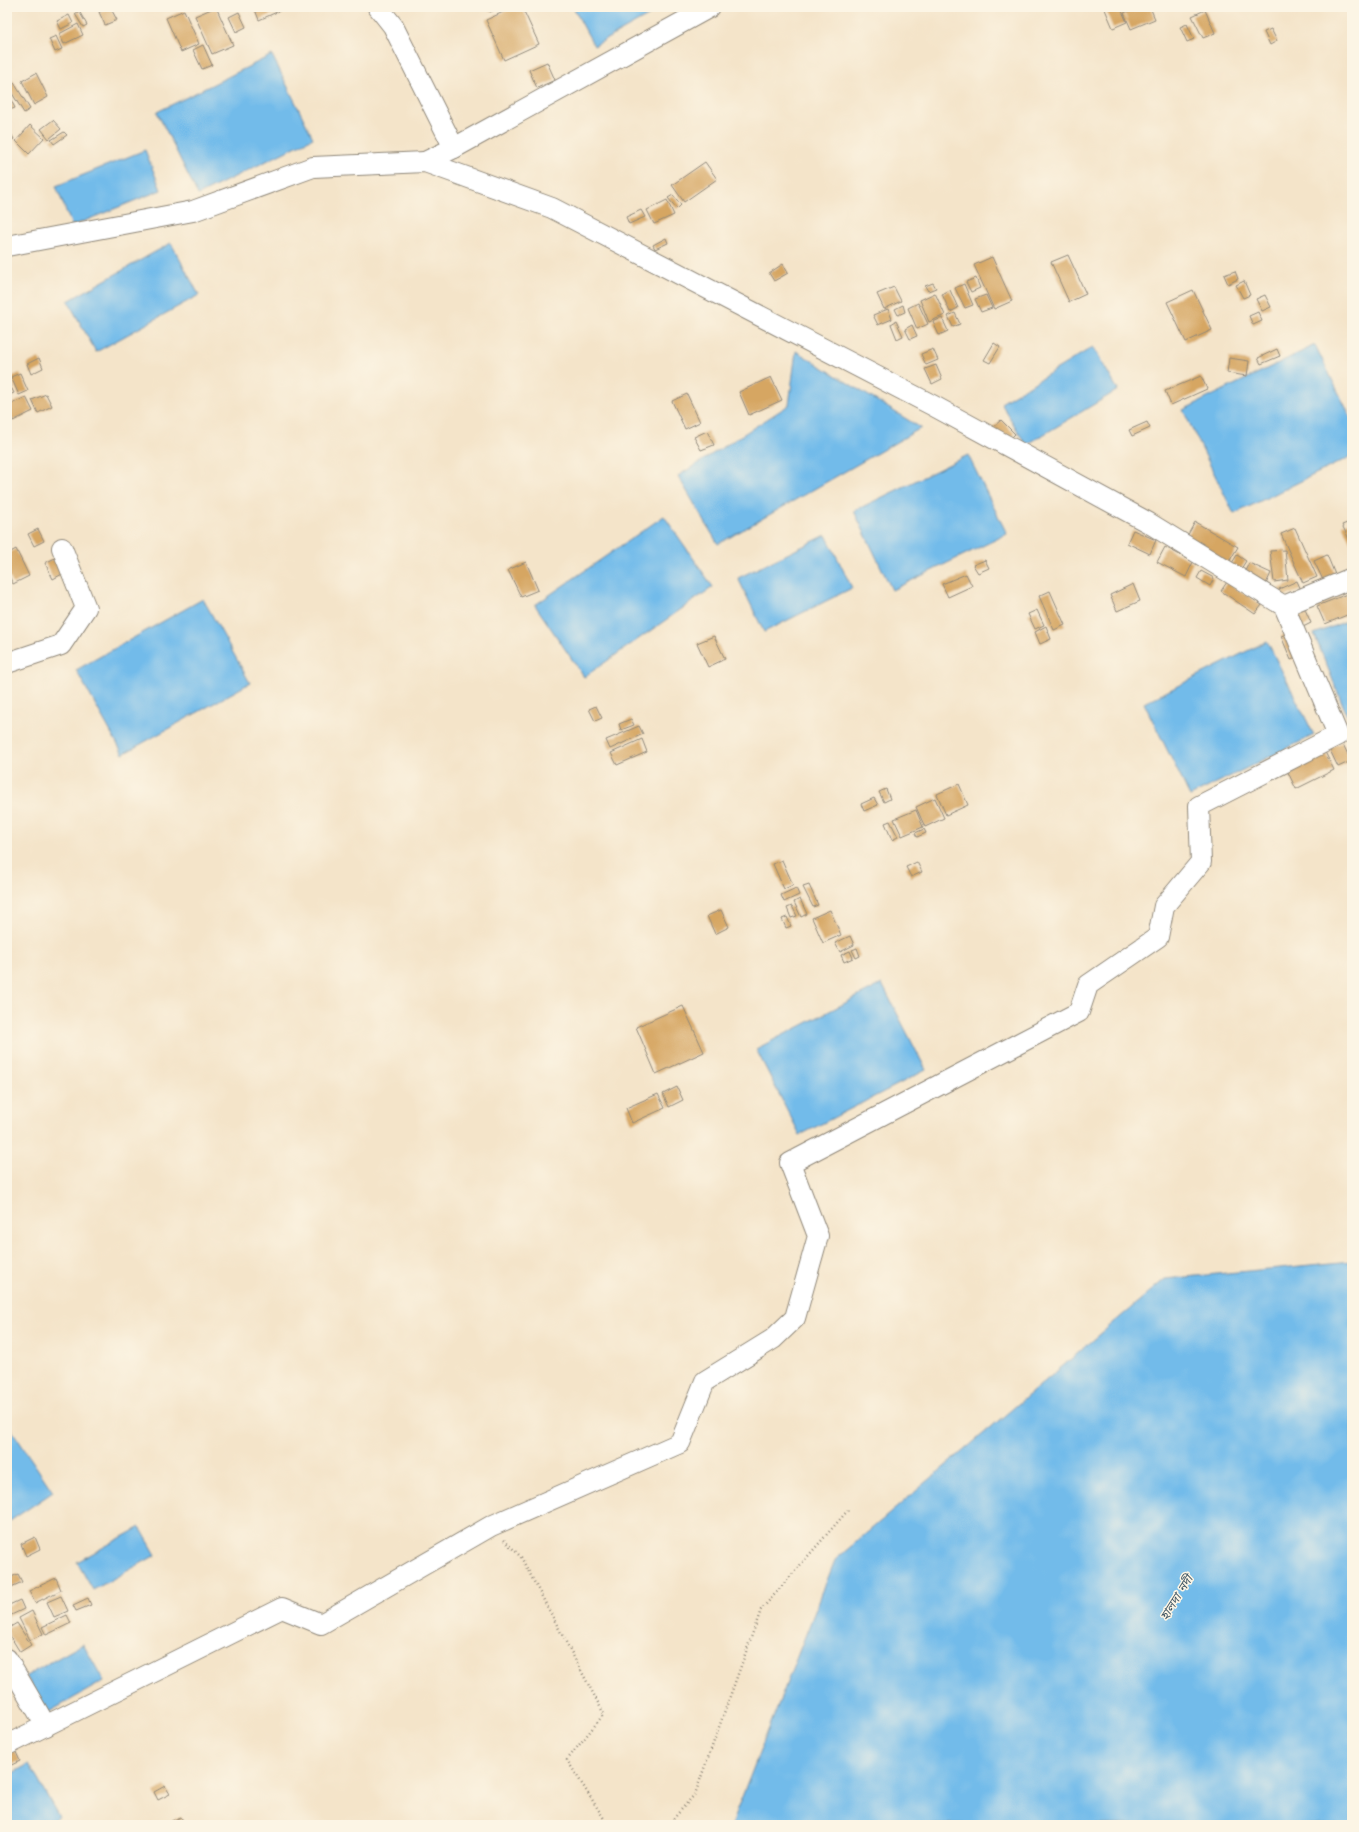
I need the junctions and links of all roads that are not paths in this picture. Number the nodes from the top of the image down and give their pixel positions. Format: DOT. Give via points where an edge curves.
graph roads {
  1 [pos="378,7"];
  2 [pos="710,7"];
  3 [pos="454,148"];
  4 [pos="425,162"];
  5 [pos="7,246"];
  6 [pos="62,548"];
  7 [pos="1352,578"];
  8 [pos="1284,606"];
  9 [pos="7,663"];
  10 [pos="7,1659"];
  11 [pos="46,1726"];
  12 [pos="7,1745"];
  1 -- 3 [label="street" via="393,26"];
  2 -- 3 [label="street"];
  3 -- 4 [label="street"];
  4 -- 5 [label="street" via="313,167 193,211"];
  4 -- 8 [label="street" via="559,212 932,405 1149,523"];
  6 -- 9 [label="street" via="86,608 62,645"];
  7 -- 8 [label="street"];
  8 -- 11 [label="street" via="1338,735 1199,806 1201,862 1164,906 1158,937 1088,985 1079,1012 790,1163 818,1236 795,1318 772,1339 705,1381 680,1443 491,1526 321,1624 282,1608"];
  10 -- 11 [label="street"];
  11 -- 12 [label="street"];
}
